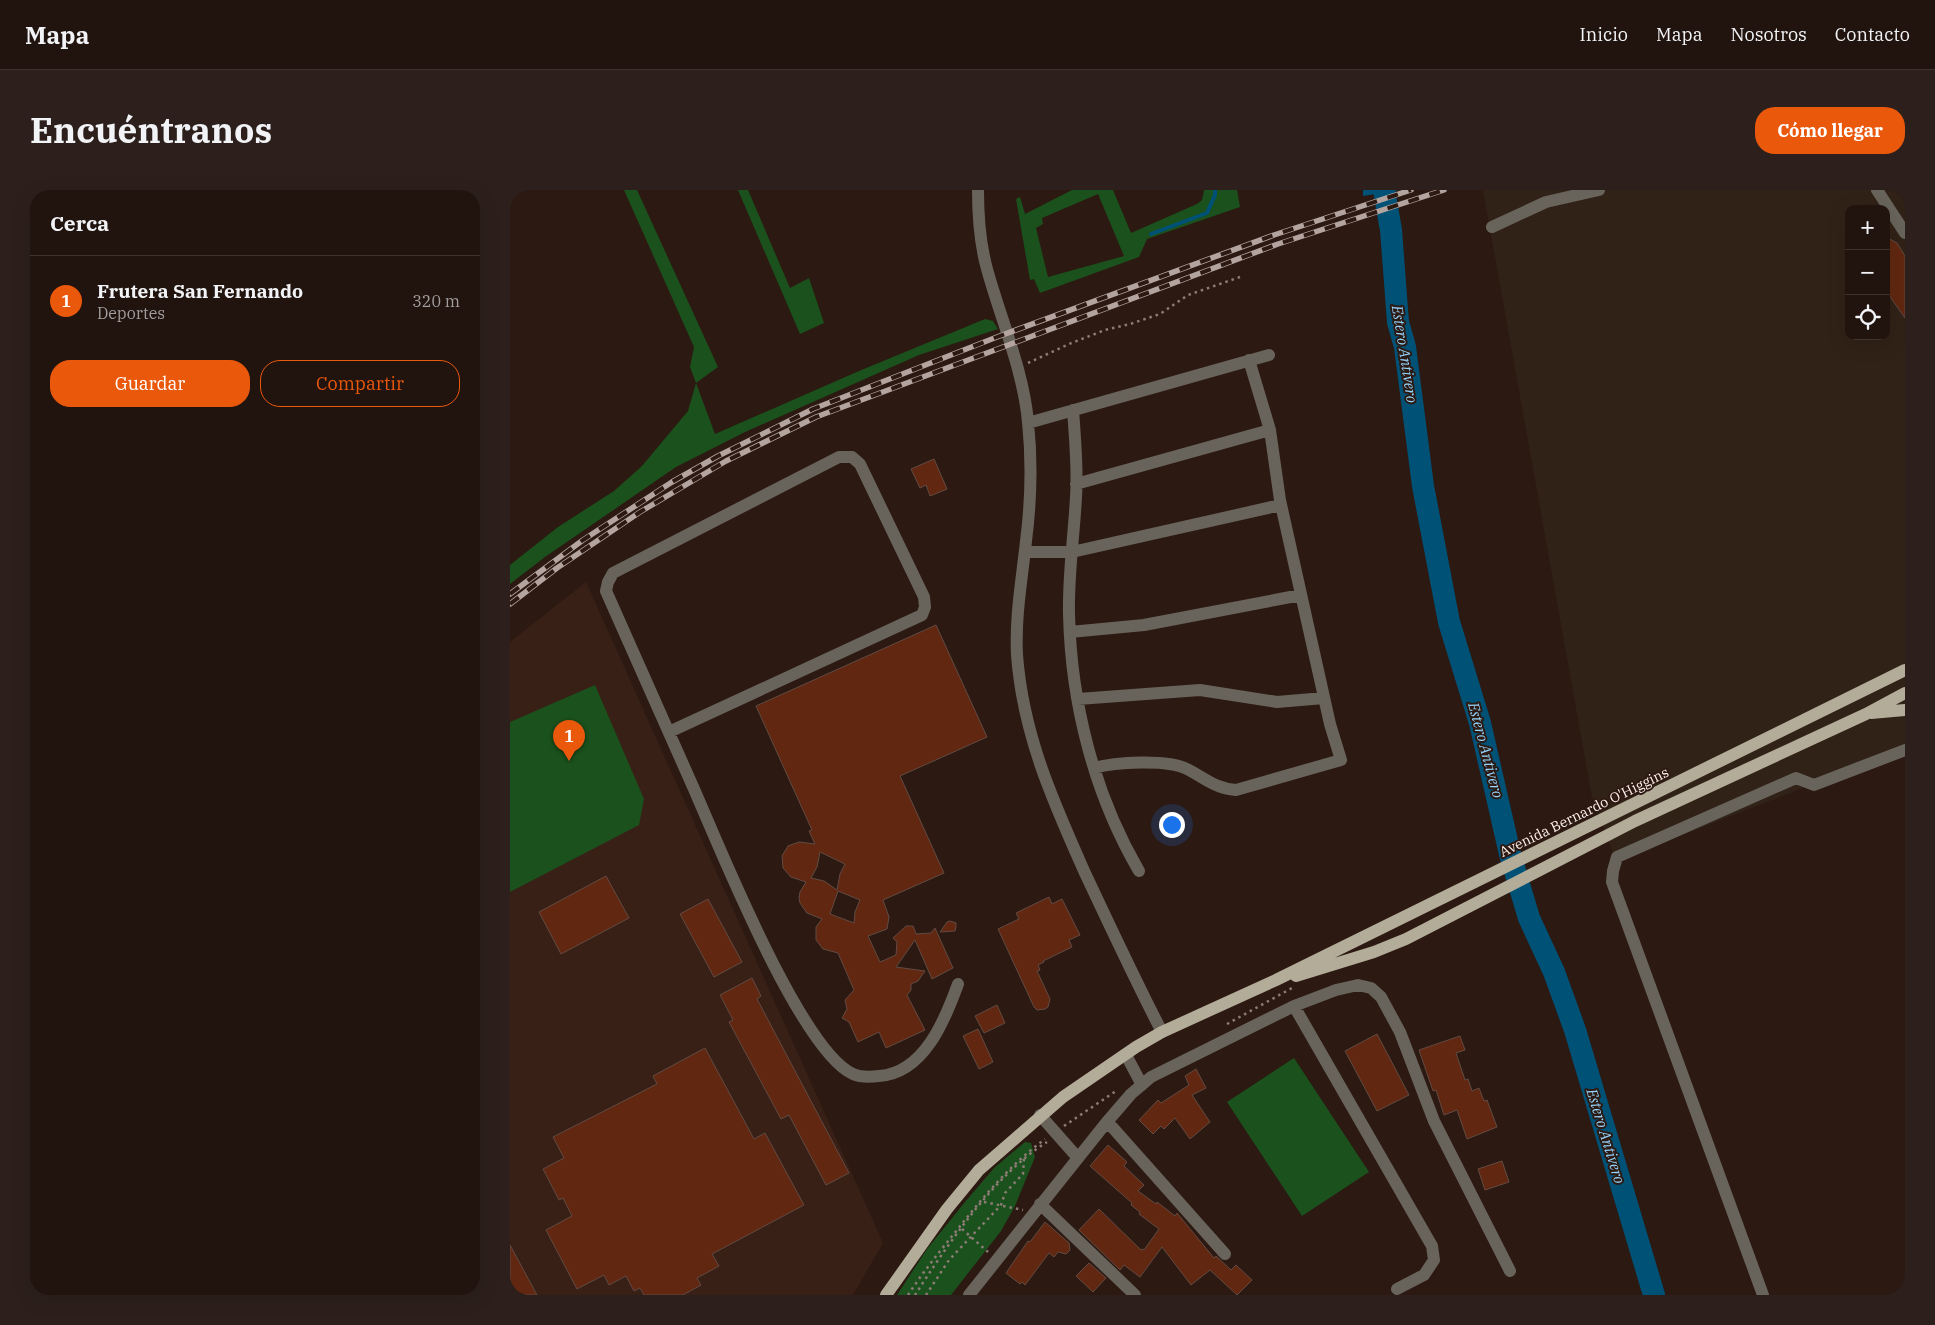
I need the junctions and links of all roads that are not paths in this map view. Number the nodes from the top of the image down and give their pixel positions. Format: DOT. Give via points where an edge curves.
graph roads {
  1 [pos="978,190"];
  2 [pos="1599,190"];
  3 [pos="1876,190"];
  4 [pos="1492,226"];
  5 [pos="1905,233"];
  6 [pos="1269,355"];
  7 [pos="1249,360"];
  8 [pos="1073,410"];
  9 [pos="1028,422"];
  10 [pos="1270,430"];
  11 [pos="1076,484"];
  12 [pos="1280,505"];
  13 [pos="1025,552"];
  14 [pos="1072,552"];
  15 [pos="1301,595"];
  16 [pos="1070,632"];
  17 [pos="1905,670"];
  18 [pos="1905,693"];
  19 [pos="1324,698"];
  20 [pos="1078,699"];
  21 [pos="1905,710"];
  22 [pos="1866,714"];
  23 [pos="669,732"];
  24 [pos="1905,750"];
  25 [pos="1094,768"];
  26 [pos="1139,871"];
  27 [pos="1276,980"];
  28 [pos="958,984"];
  29 [pos="1294,1006"];
  30 [pos="1162,1032"];
  31 [pos="1126,1055"];
  32 [pos="1142,1085"];
  33 [pos="1040,1115"];
  34 [pos="1106,1123"];
  35 [pos="1078,1158"];
  36 [pos="1037,1208"];
  37 [pos="1225,1254"];
  38 [pos="1510,1271"];
  39 [pos="1397,1289"];
  40 [pos="886,1295"];
  41 [pos="969,1295"];
  42 [pos="1135,1295"];
  43 [pos="1762,1295"];
  1 -- 9 [label="street" via="986,266 1017,367"];
  2 -- 4 [label="street" via="1546,202"];
  3 -- 5 [label="street"];
  6 -- 7 [label="street"];
  7 -- 8 [label="street"];
  7 -- 10 [label="street"];
  8 -- 9 [label="street"];
  8 -- 11 [label="street"];
  9 -- 13 [label="street" via="1030,489"];
  10 -- 11 [label="street"];
  10 -- 12 [label="street"];
  11 -- 14 [label="street"];
  12 -- 14 [label="street"];
  12 -- 15 [label="street"];
  13 -- 14 [label="street"];
  13 -- 30 [label="street" via="1018,609 1017,655 1035,752 1051,797"];
  14 -- 16 [label="street"];
  15 -- 16 [label="street" via="1144,625"];
  15 -- 19 [label="street"];
  16 -- 20 [label="street"];
  17 -- 27 [label="main road, Avenida Bernardo O'Higgins"];
  18 -- 22 [label="main road, Avenida Bernardo O'Higgins"];
  19 -- 20 [label="street" via="1277,702 1200,690"];
  19 -- 25 [label="street" via="1340,760 1236,790 1213,785 1185,768 1163,764 1107,764"];
  20 -- 25 [label="street"];
  21 -- 22 [label="main road"];
  22 -- 27 [label="main road, Avenida Bernardo O'Higgins" via="1636,821 1406,939 1320,970"];
  23 -- 23 [label="street" via="606,591 613,572 839,457 852,458 860,464 924,597 922,615"];
  23 -- 28 [label="street" via="756,931 805,1021 840,1066 854,1074 871,1077 887,1076 905,1068 921,1054 938,1030"];
  24 -- 43 [label="street" via="1814,785 1796,778 1617,857 1612,871 1612,882"];
  25 -- 26 [label="street" via="1116,827"];
  27 -- 30 [label="main road, Avenida Bernardo O'Higgins"];
  29 -- 32 [label="street" via="1151,1077"];
  29 -- 38 [label="street" via="1358,985 1371,988 1382,997 1400,1032 1434,1121"];
  29 -- 39 [label="street" via="1432,1246 1434,1260 1424,1275"];
  30 -- 31 [label="main road, Avenida Bernardo O'Higgins"];
  31 -- 32 [label="street"];
  31 -- 33 [label="main road, Avenida Bernardo O'Higgins"];
  32 -- 34 [label="street"];
  33 -- 35 [label="street"];
  33 -- 40 [label="main road, Avenida Bernardo O'Higgins" via="979,1170"];
  34 -- 35 [label="street"];
  34 -- 37 [label="street"];
  35 -- 36 [label="street"];
  36 -- 41 [label="street"];
  36 -- 42 [label="street"];
}
